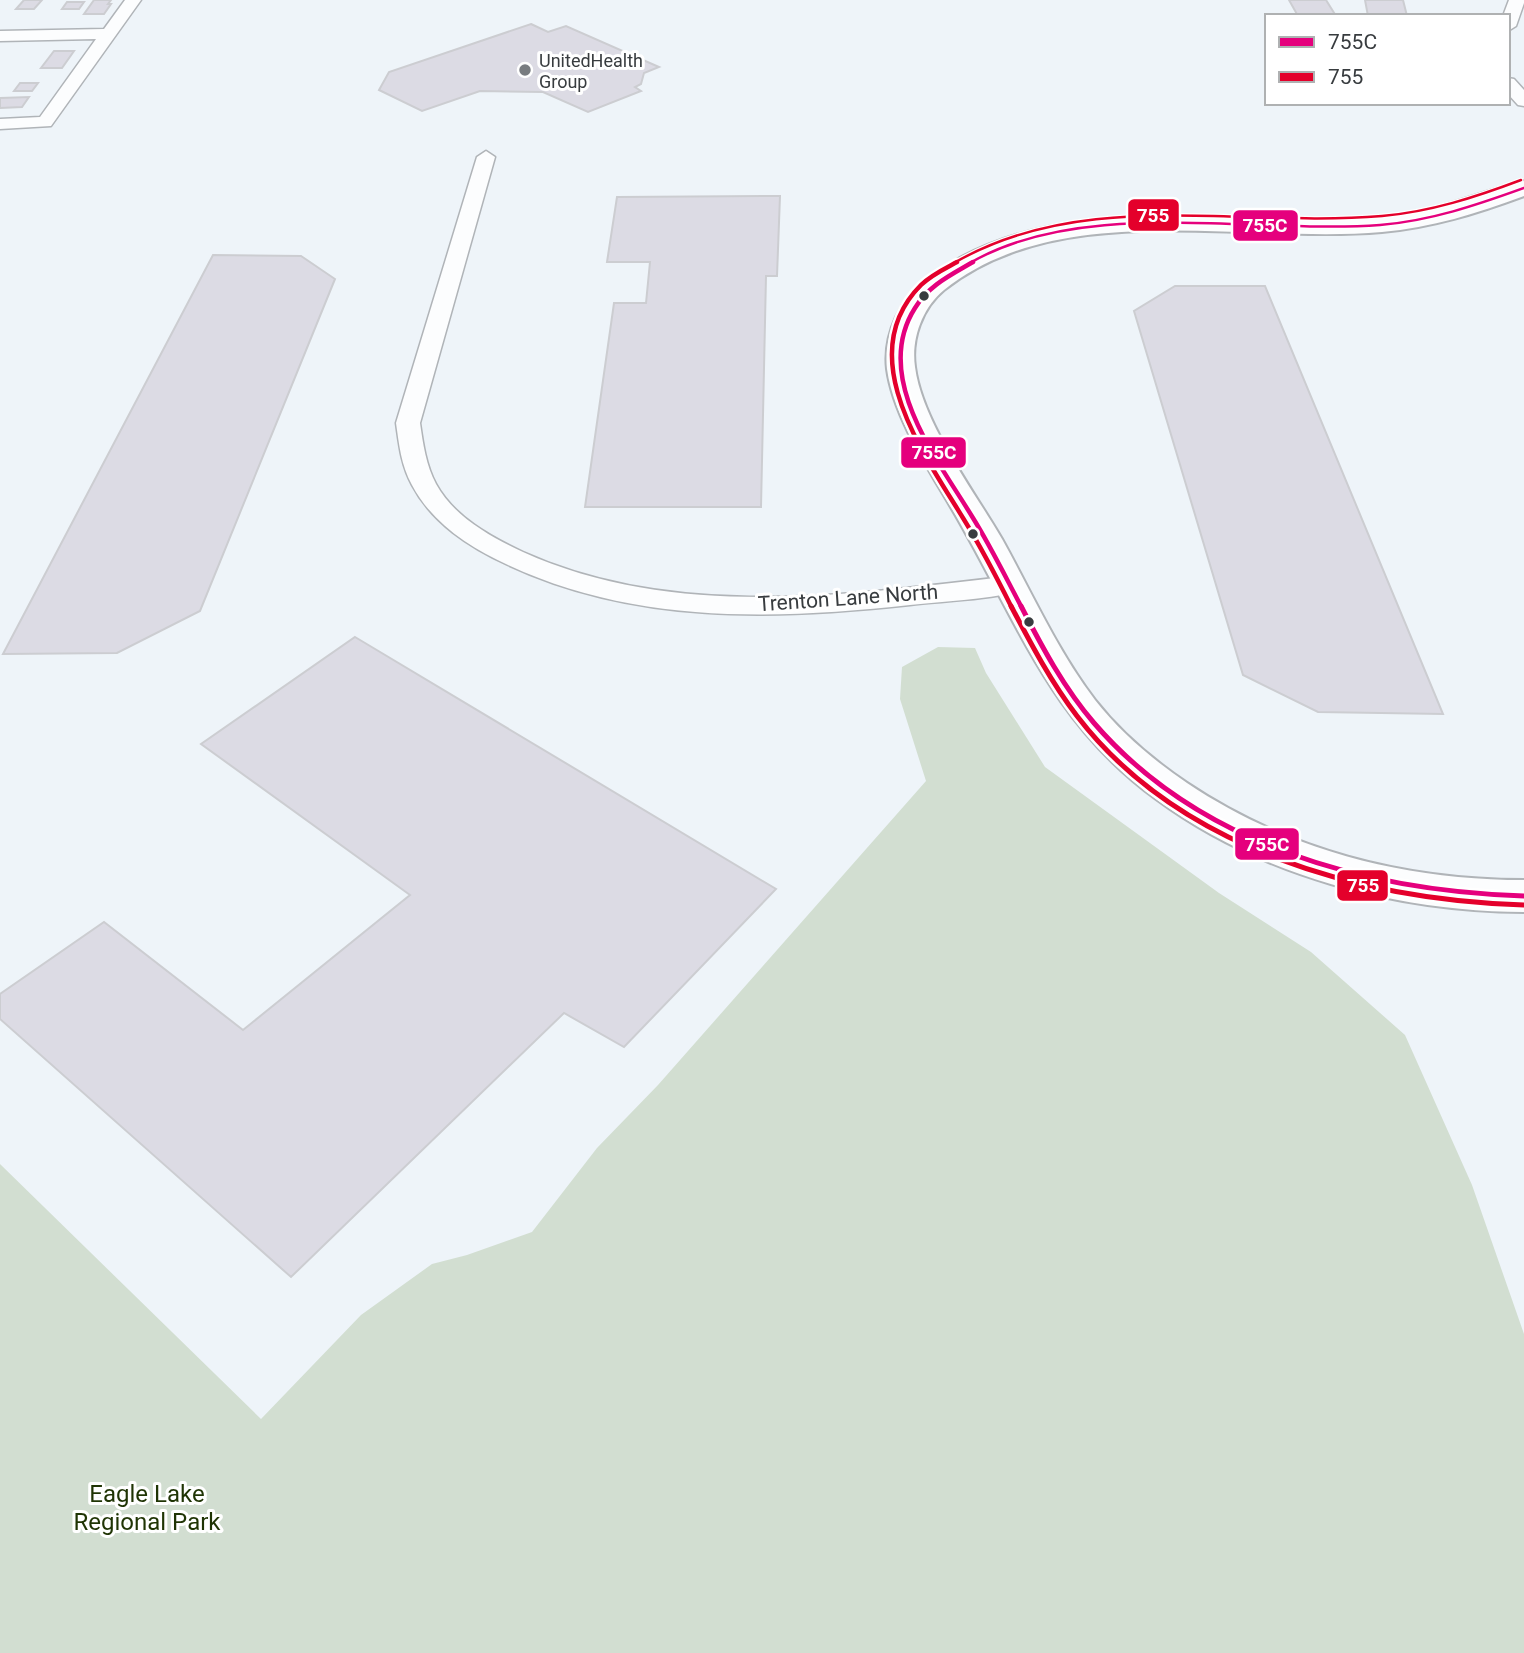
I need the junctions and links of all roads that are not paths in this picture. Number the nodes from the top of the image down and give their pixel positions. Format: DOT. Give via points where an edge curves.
graph roads {
  1 [pos="133,0"];
  2 [pos="1517,0"];
  3 [pos="1510,20"];
  4 [pos="109,34"];
  5 [pos="0,36"];
  6 [pos="1510,85"];
  7 [pos="1524,101"];
  8 [pos="0,124"];
  9 [pos="486,157"];
  10 [pos="1524,188"];
  11 [pos="1011,585"];
  12 [pos="1524,896"];
  1 -- 4 [label="street"];
  2 -- 3 [label="street"];
  4 -- 5 [label="street"];
  4 -- 8 [label="street" via="45,122"];
  6 -- 7 [label="street"];
  9 -- 11 [label="street, Trenton Lane North" via="408,423 418,478 445,513 471,535 528,568 633,599 781,605"];
  10 -- 11 [label="street" via="1453,213 1395,223 1113,226 1053,234 977,258 937,283 908,318 901,371 910,401"];
  11 -- 12 [label="street" via="1085,712 1123,752 1173,792 1231,827 1306,860 1381,881 1458,894"];
}
